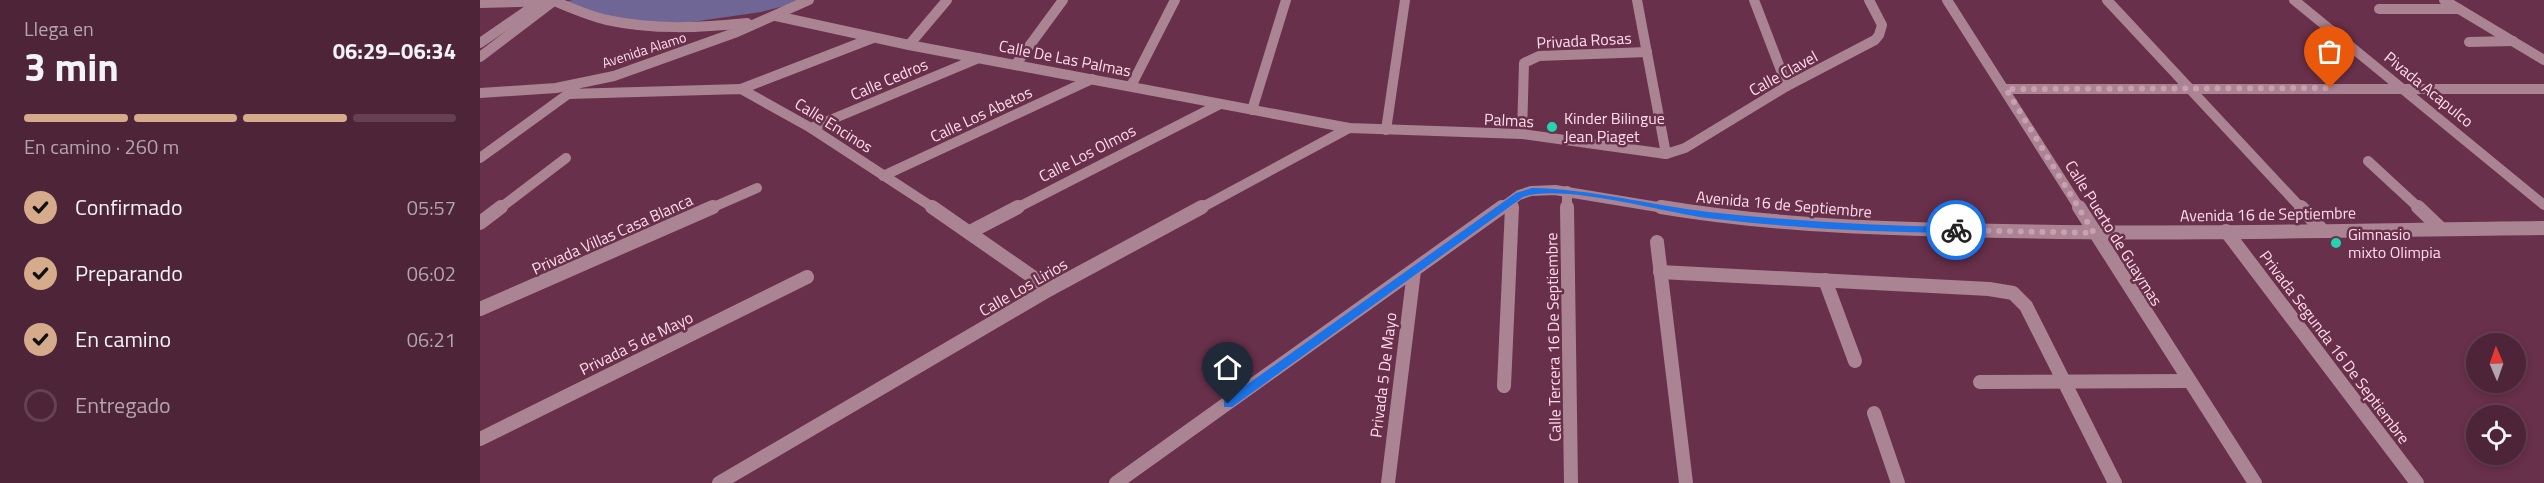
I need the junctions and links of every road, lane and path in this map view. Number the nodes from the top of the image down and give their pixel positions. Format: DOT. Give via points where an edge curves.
graph roads {
  1 [pos="556,0"];
  2 [pos="809,0"];
  3 [pos="947,0"];
  4 [pos="1063,0"];
  5 [pos="1175,0"];
  6 [pos="1287,0"];
  7 [pos="1405,0"];
  8 [pos="1637,0"];
  9 [pos="1754,0"];
  10 [pos="1869,0"];
  11 [pos="1947,0"];
  12 [pos="2107,0"];
  13 [pos="2294,0"];
  14 [pos="2445,0"];
  15 [pos="541,1"];
  16 [pos="480,3"];
  17 [pos="2379,9"];
  18 [pos="2459,9"];
  19 [pos="776,16"];
  20 [pos="765,21"];
  21 [pos="873,38"];
  22 [pos="2513,41"];
  23 [pos="2469,42"];
  24 [pos="480,43"];
  25 [pos="909,45"];
  26 [pos="1647,51"];
  27 [pos="480,57"];
  28 [pos="980,58"];
  29 [pos="2544,60"];
  30 [pos="1016,64"];
  31 [pos="1092,79"];
  32 [pos="581,84"];
  33 [pos="1131,86"];
  34 [pos="1787,86"];
  35 [pos="2187,88"];
  36 [pos="2402,88"];
  37 [pos="741,89"];
  38 [pos="2006,89"];
  39 [pos="2544,89"];
  40 [pos="480,93"];
  41 [pos="568,94"];
  42 [pos="1220,104"];
  43 [pos="1252,111"];
  44 [pos="811,128"];
  45 [pos="1350,128"];
  46 [pos="1386,130"];
  47 [pos="1522,134"];
  48 [pos="1666,154"];
  49 [pos="480,158"];
  50 [pos="566,158"];
  51 [pos="2368,161"];
  52 [pos="883,176"];
  53 [pos="757,188"];
  54 [pos="1568,191"];
  55 [pos="1512,201"];
  56 [pos="2544,205"];
  57 [pos="480,223"];
  58 [pos="2439,227"];
  59 [pos="2544,228"];
  60 [pos="2321,229"];
  61 [pos="2226,231"];
  62 [pos="969,232"];
  63 [pos="2094,233"];
  64 [pos="1657,242"];
  65 [pos="1414,271"];
  66 [pos="1660,272"];
  67 [pos="807,277"];
  68 [pos="1825,280"];
  69 [pos="1050,289"];
  70 [pos="480,309"];
  71 [pos="1855,361"];
  72 [pos="2187,381"];
  73 [pos="1980,382"];
  74 [pos="2066,382"];
  75 [pos="1504,386"];
  76 [pos="1874,413"];
  77 [pos="480,439"];
  78 [pos="719,483"];
  79 [pos="1116,483"];
  80 [pos="1388,483"];
  81 [pos="1571,483"];
  82 [pos="1686,483"];
  83 [pos="1898,483"];
  84 [pos="2115,483"];
  85 [pos="2255,483"];
  86 [pos="2417,483"];
  1 -- 15 [label="street"];
  1 -- 20 [label="street" via="607,20 653,26"];
  1 -- 27 [label="street"];
  2 -- 19 [label="street, Avenida Alamo"];
  3 -- 25 [label="street"];
  4 -- 30 [label="street"];
  5 -- 33 [label="street"];
  6 -- 43 [label="street"];
  7 -- 46 [label="street"];
  8 -- 26 [label="street"];
  9 -- 34 [label="street"];
  10 -- 34 [label="street, Calle Clavel" via="1881,20 1881,35"];
  11 -- 38 [label="street, Calle Puerto de Guaymas"];
  12 -- 35 [label="street"];
  13 -- 36 [label="street, Pivada Acapulco"];
  14 -- 18 [label="street"];
  15 -- 16 [label="street"];
  15 -- 24 [label="street"];
  17 -- 18 [label="street"];
  18 -- 22 [label="street"];
  19 -- 20 [label="street, Avenida Alamo"];
  19 -- 21 [label="street, Calle De Las Palmas"];
  20 -- 32 [label="street, Avenida Alamo" via="665,60"];
  21 -- 25 [label="street, Calle De Las Palmas"];
  21 -- 37 [label="street"];
  22 -- 23 [label="street"];
  22 -- 29 [label="street"];
  25 -- 28 [label="street, Calle De Las Palmas"];
  26 -- 47 [label="street, Privada Rosas" via="1528,59 1524,63"];
  26 -- 48 [label="street"];
  28 -- 30 [label="street, Calle De Las Palmas"];
  28 -- 44 [label="street, Calle Cedros"];
  30 -- 31 [label="street, Calle De Las Palmas"];
  31 -- 33 [label="street, Calle De Las Palmas"];
  31 -- 52 [label="street, Calle Los Abetos"];
  32 -- 40 [label="street, Avenida Alamo"];
  32 -- 41 [label="street"];
  33 -- 42 [label="street, Calle De Las Palmas"];
  34 -- 48 [label="street, Calle Clavel" via="1685,148"];
  35 -- 36 [label="street"];
  35 -- 38 [label="street"];
  35 -- 60 [label="street"];
  36 -- 39 [label="street"];
  36 -- 56 [label="street, Pivada Acapulco"];
  37 -- 41 [label="street"];
  37 -- 44 [label="street, Calle Encinos"];
  38 -- 63 [label="street, Calle Puerto de Guaymas"];
  41 -- 49 [label="street"];
  42 -- 43 [label="street, Calle De Las Palmas"];
  42 -- 62 [label="street, Calle Los Olmos"];
  43 -- 45 [label="street, Calle De Las Palmas"];
  44 -- 52 [label="street, Calle Encinos"];
  45 -- 46 [label="street, Palmas"];
  45 -- 69 [label="street, Calle Los Lirios"];
  46 -- 47 [label="street, Palmas"];
  47 -- 48 [label="street, Palmas"];
  50 -- 57 [label="street"];
  51 -- 58 [label="street"];
  52 -- 62 [label="street, Calle Encinos"];
  53 -- 70 [label="street, Privada Villas Casa Blanca"];
  54 -- 55 [label="street, Avenida 16 de Septiembre" via="1532,191"];
  54 -- 63 [label="street, Avenida 16 de Septiembre" via="1707,215 1833,226"];
  54 -- 81 [label="street, Calle Tercera 16 De Septiembre"];
  55 -- 65 [label="street, Avenida 16 de Septiembre"];
  55 -- 75 [label="street"];
  58 -- 59 [label="street, Avenida 16 de Septiembre"];
  58 -- 60 [label="street, Avenida 16 de Septiembre"];
  60 -- 61 [label="street, Avenida 16 de Septiembre"];
  61 -- 63 [label="street, Avenida 16 de Septiembre"];
  61 -- 86 [label="street, Privada Segunda 16 De Septiembre"];
  62 -- 69 [label="street, Calle Encinos"];
  63 -- 72 [label="street, Calle Puerto de Guaymas"];
  64 -- 66 [label="street"];
  65 -- 79 [label="street, Avenida 16 de Septiembre"];
  65 -- 80 [label="street, Privada 5 De Mayo"];
  66 -- 68 [label="street"];
  66 -- 82 [label="street"];
  67 -- 77 [label="street, Privada 5 de Mayo"];
  68 -- 71 [label="street"];
  68 -- 74 [label="street" via="2013,293 2026,306"];
  69 -- 78 [label="street, Calle Los Lirios"];
  72 -- 74 [label="street"];
  72 -- 85 [label="street, Calle Puerto de Guaymas"];
  73 -- 74 [label="street"];
  74 -- 84 [label="street"];
  76 -- 83 [label="street"];
}
